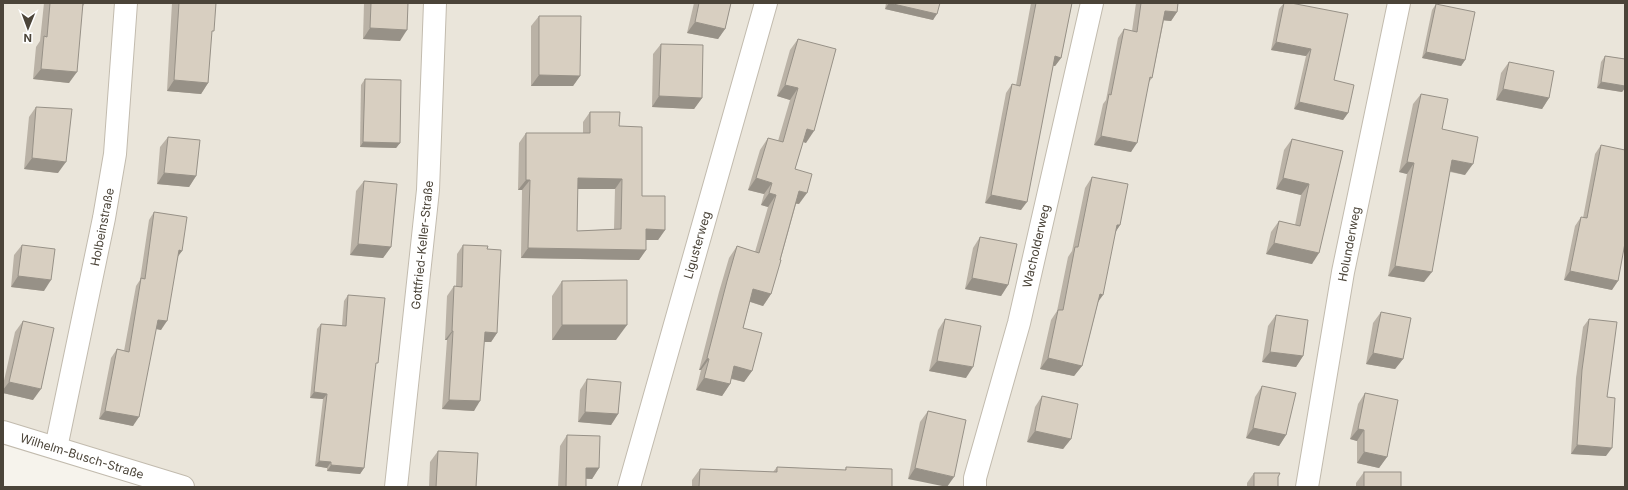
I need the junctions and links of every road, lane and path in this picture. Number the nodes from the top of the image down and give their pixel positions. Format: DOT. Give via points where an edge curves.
graph roads {
  1 [pos="126,3"];
  2 [pos="435,3"];
  3 [pos="766,3"];
  4 [pos="1092,3"];
  5 [pos="1399,3"];
  6 [pos="3,432"];
  7 [pos="56,448"];
  8 [pos="183,487"];
  9 [pos="396,487"];
  10 [pos="628,487"];
  11 [pos="974,487"];
  12 [pos="1307,487"];
  1 -- 7 [label="street, Holbeinstraße" via="115,154"];
  2 -- 9 [label="street, Gottfried-Keller-Straße" via="428,190"];
  3 -- 10 [label="street, Ligusterweg"];
  4 -- 11 [label="street, Wacholderweg" via="1019,323"];
  5 -- 12 [label="street, Holunderweg" via="1343,272"];
  6 -- 7 [label="street, Wilhelm-Busch-Straße"];
  7 -- 8 [label="street, Wilhelm-Busch-Straße"];
}
